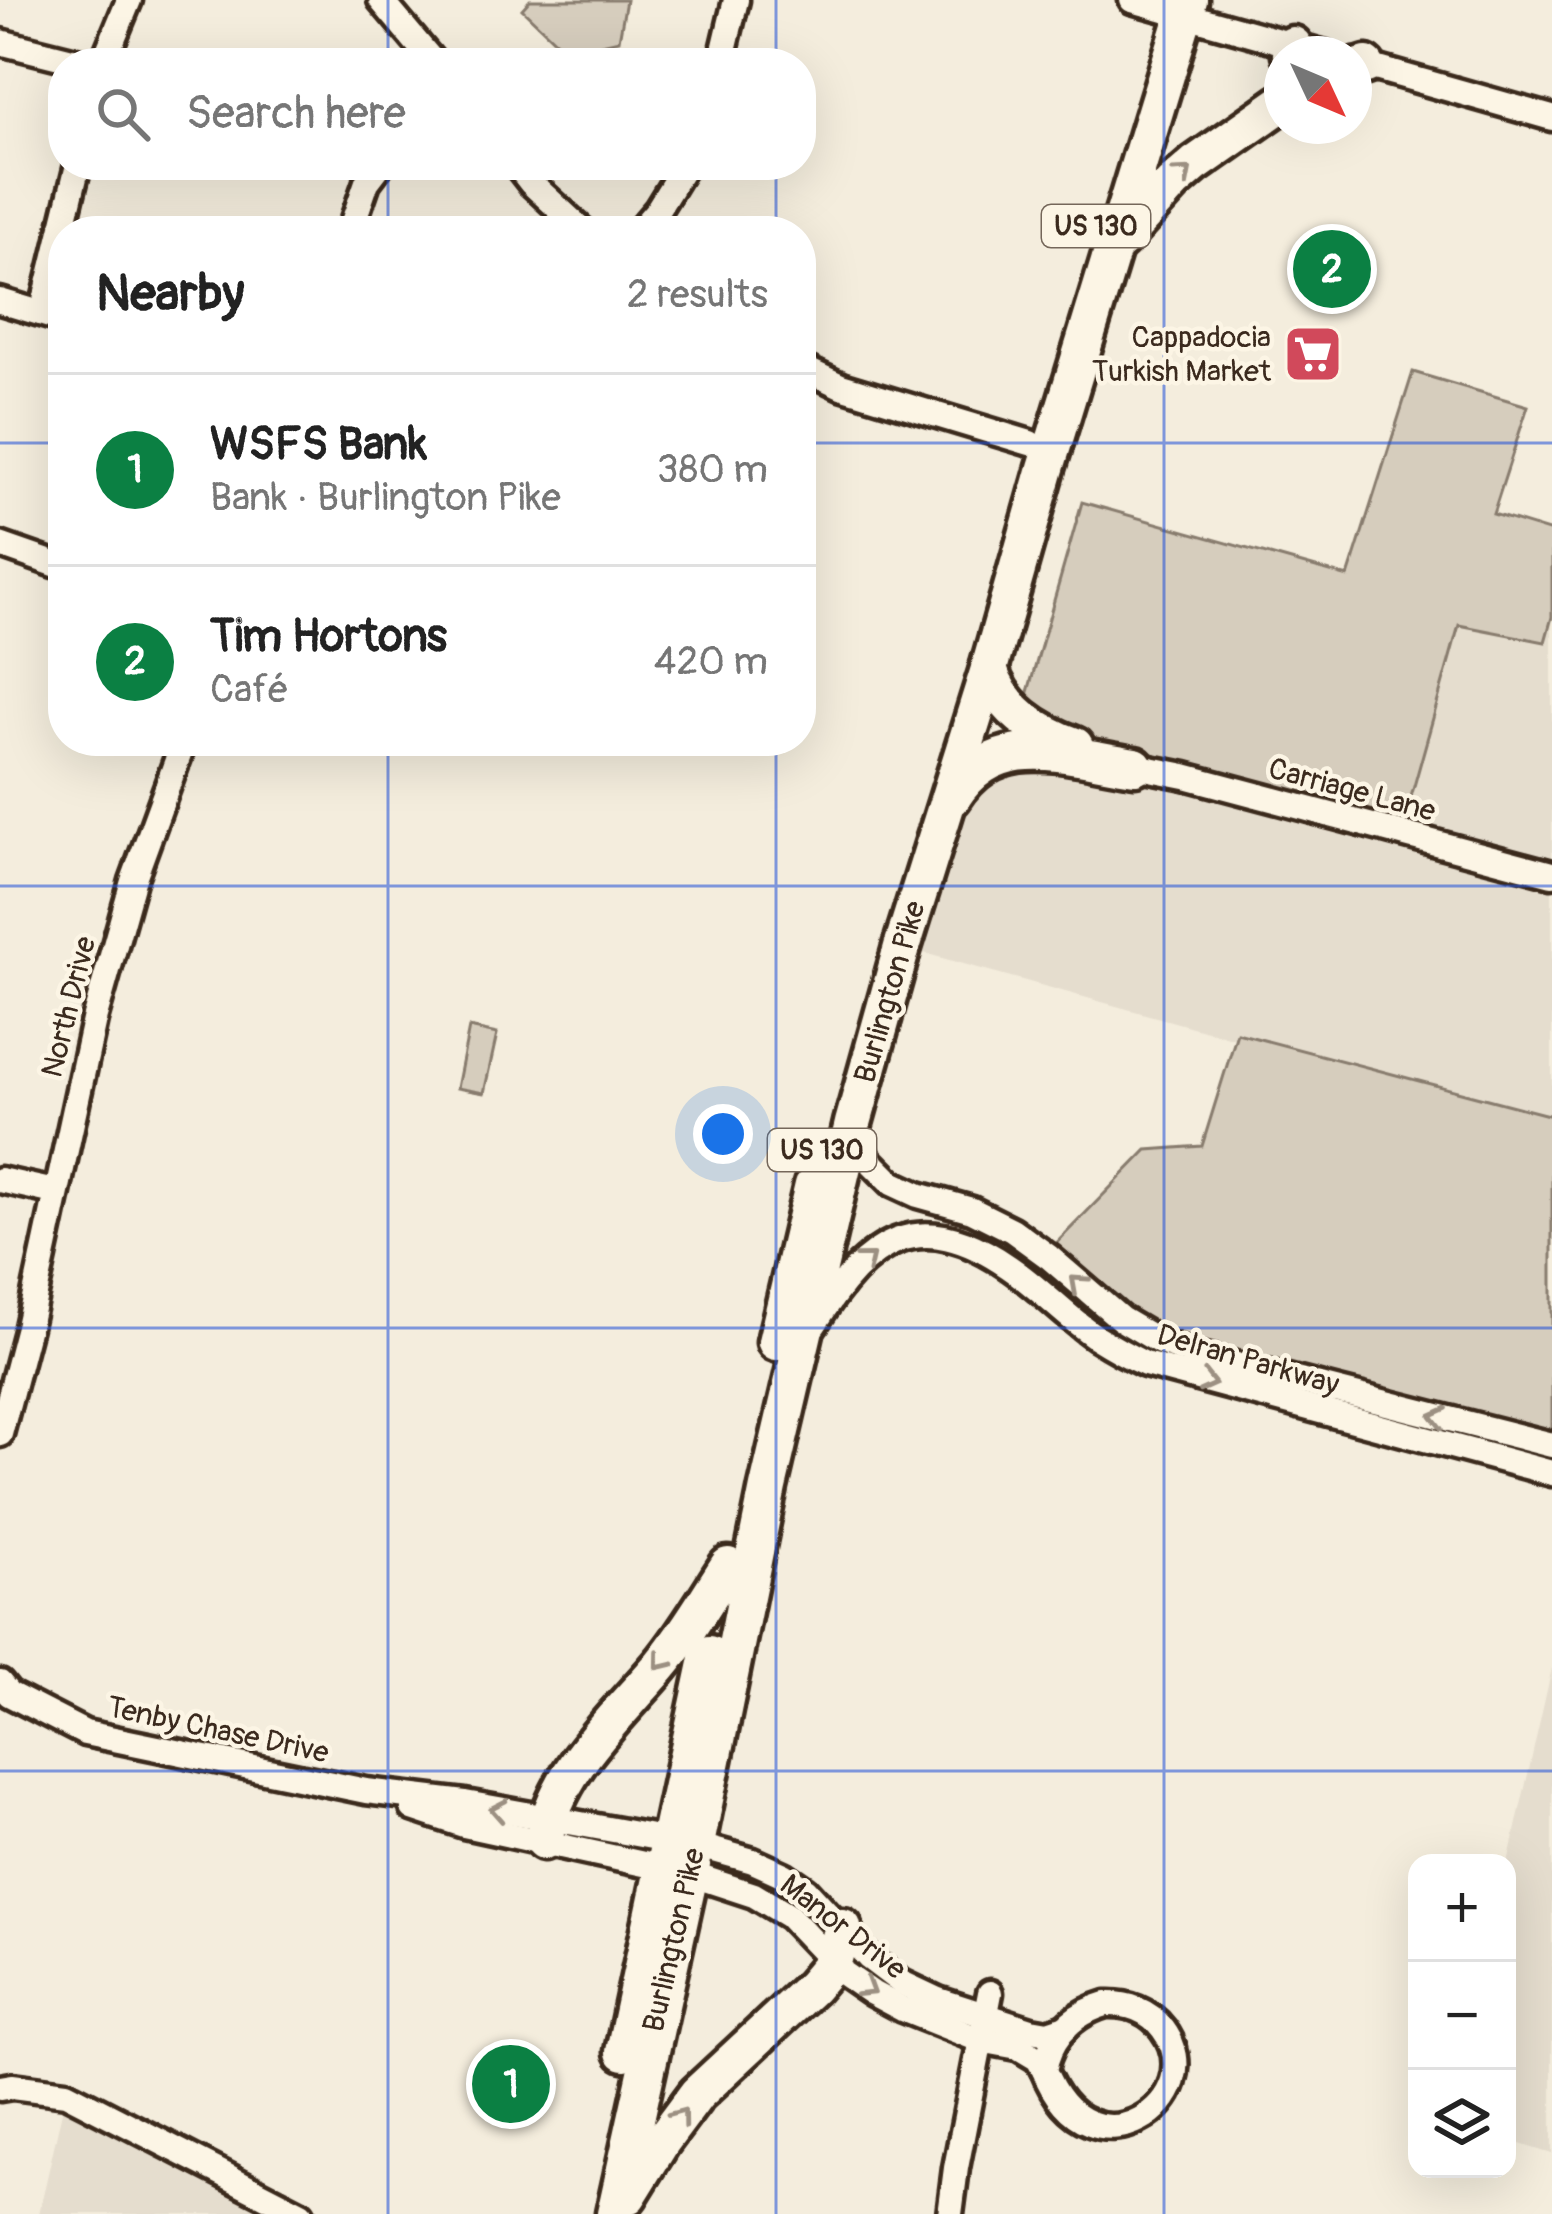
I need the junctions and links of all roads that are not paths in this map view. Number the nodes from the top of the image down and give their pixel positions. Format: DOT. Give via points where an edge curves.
graph roads {
  1 [pos="129,0"];
  2 [pos="380,0"];
  3 [pos="736,0"];
  4 [pos="1166,5"];
  5 [pos="1264,38"];
  6 [pos="0,42"];
  7 [pos="109,48"];
  8 [pos="421,48"];
  9 [pos="725,48"];
  10 [pos="48,54"];
  11 [pos="1372,70"];
  12 [pos="1264,113"];
  13 [pos="1552,118"];
  14 [pos="74,180"];
  15 [pos="369,180"];
  16 [pos="529,180"];
  17 [pos="676,180"];
  18 [pos="66,216"];
  19 [pos="356,216"];
  20 [pos="567,216"];
  21 [pos="652,216"];
  22 [pos="1114,248"];
  23 [pos="0,301"];
  24 [pos="48,315"];
  25 [pos="816,374"];
  26 [pos="1030,443"];
  27 [pos="2,552"];
  28 [pos="48,563"];
  29 [pos="989,669"];
  30 [pos="179,756"];
  31 [pos="1136,766"];
  32 [pos="943,811"];
  33 [pos="1552,874"];
  34 [pos="853,1123"];
  35 [pos="0,1180"];
  36 [pos="55,1192"];
  37 [pos="799,1353"];
  38 [pos="0,1434"];
  39 [pos="1552,1445"];
  40 [pos="1552,1473"];
  41 [pos="728,1566"];
  42 [pos="0,1683"];
  43 [pos="546,1830"];
  44 [pos="679,1857"];
  45 [pos="838,1944"];
  46 [pos="985,2017"];
  47 [pos="1063,2028"];
  48 [pos="1044,2070"];
  49 [pos="0,2088"];
  50 [pos="301,2214"];
  51 [pos="591,2214"];
  52 [pos="616,2214"];
  53 [pos="950,2214"];
  1 -- 7 [label="street"];
  2 -- 8 [label="street"];
  3 -- 9 [label="street"];
  4 -- 5 [label="street"];
  4 -- 22 [label="highway, Burlington Pike / US 130"];
  4 -- 26 [label="highway, Burlington Pike / US 130"];
  6 -- 10 [label="street"];
  11 -- 13 [label="street"];
  22 -- 12 [label="highway, one-way" via="1185,172"];
  14 -- 18 [label="street"];
  15 -- 19 [label="street"];
  16 -- 20 [label="street"];
  17 -- 21 [label="street"];
  22 -- 29 [label="highway, Burlington Pike / US 130"];
  23 -- 24 [label="street"];
  25 -- 26 [label="street"];
  26 -- 41 [label="highway, Burlington Pike / US 130" via="836,1093"];
  27 -- 28 [label="street"];
  29 -- 31 [label="highway" via="1004,699 1035,728"];
  29 -- 32 [label="highway, Burlington Pike / US 130"];
  30 -- 36 [label="street, North Drive" via="115,943"];
  31 -- 32 [label="highway" via="1011,752 968,776"];
  31 -- 33 [label="street, Carriage Lane"];
  32 -- 34 [label="highway, Burlington Pike / US 130"];
  34 -- 37 [label="highway, Burlington Pike / US 130"];
  39 -- 34 [label="street, Delran Parkway, one-way" via="1160,1342 1012,1230 892,1183 867,1158"];
  35 -- 36 [label="street"];
  36 -- 38 [label="street, North Drive"];
  37 -- 40 [label="street, Delran Parkway, one-way" via="859,1266 894,1240 938,1235 1006,1264 1094,1336 1145,1364"];
  37 -- 44 [label="highway, Burlington Pike / US 130"];
  41 -- 43 [label="highway, one-way" via="574,1770"];
  41 -- 44 [label="highway, Burlington Pike / US 130"];
  42 -- 43 [label="street, Tenby Chase Drive" via="86,1733 366,1791 465,1803"];
  43 -- 44 [label="street, Tenby Chase Drive"];
  44 -- 45 [label="street, Manor Drive"];
  44 -- 45 [label="street, Manor Drive" via="752,1861 784,1875 816,1899"];
  44 -- 51 [label="highway, Burlington Pike / US 130"];
  44 -- 52 [label="highway, Burlington Pike / US 130"];
  45 -- 46 [label="street, Manor Drive" via="926,1995"];
  45 -- 46 [label="street, Manor Drive, one-way" via="858,1984 885,2000"];
  52 -- 45 [label="highway, one-way" via="697,2094 812,1988"];
  46 -- 47 [label="street, Manor Drive" via="1040,2032"];
  46 -- 48 [label="street, Manor Drive"];
  46 -- 53 [label="street"];
  47 -- 48 [label="street"];
  47 -- 48 [label="street, Manor Drive" via="1106,2004 1139,2010 1172,2044 1172,2086 1149,2113 1100,2127 1064,2106"];
  49 -- 50 [label="street" via="66,2093"];
}
